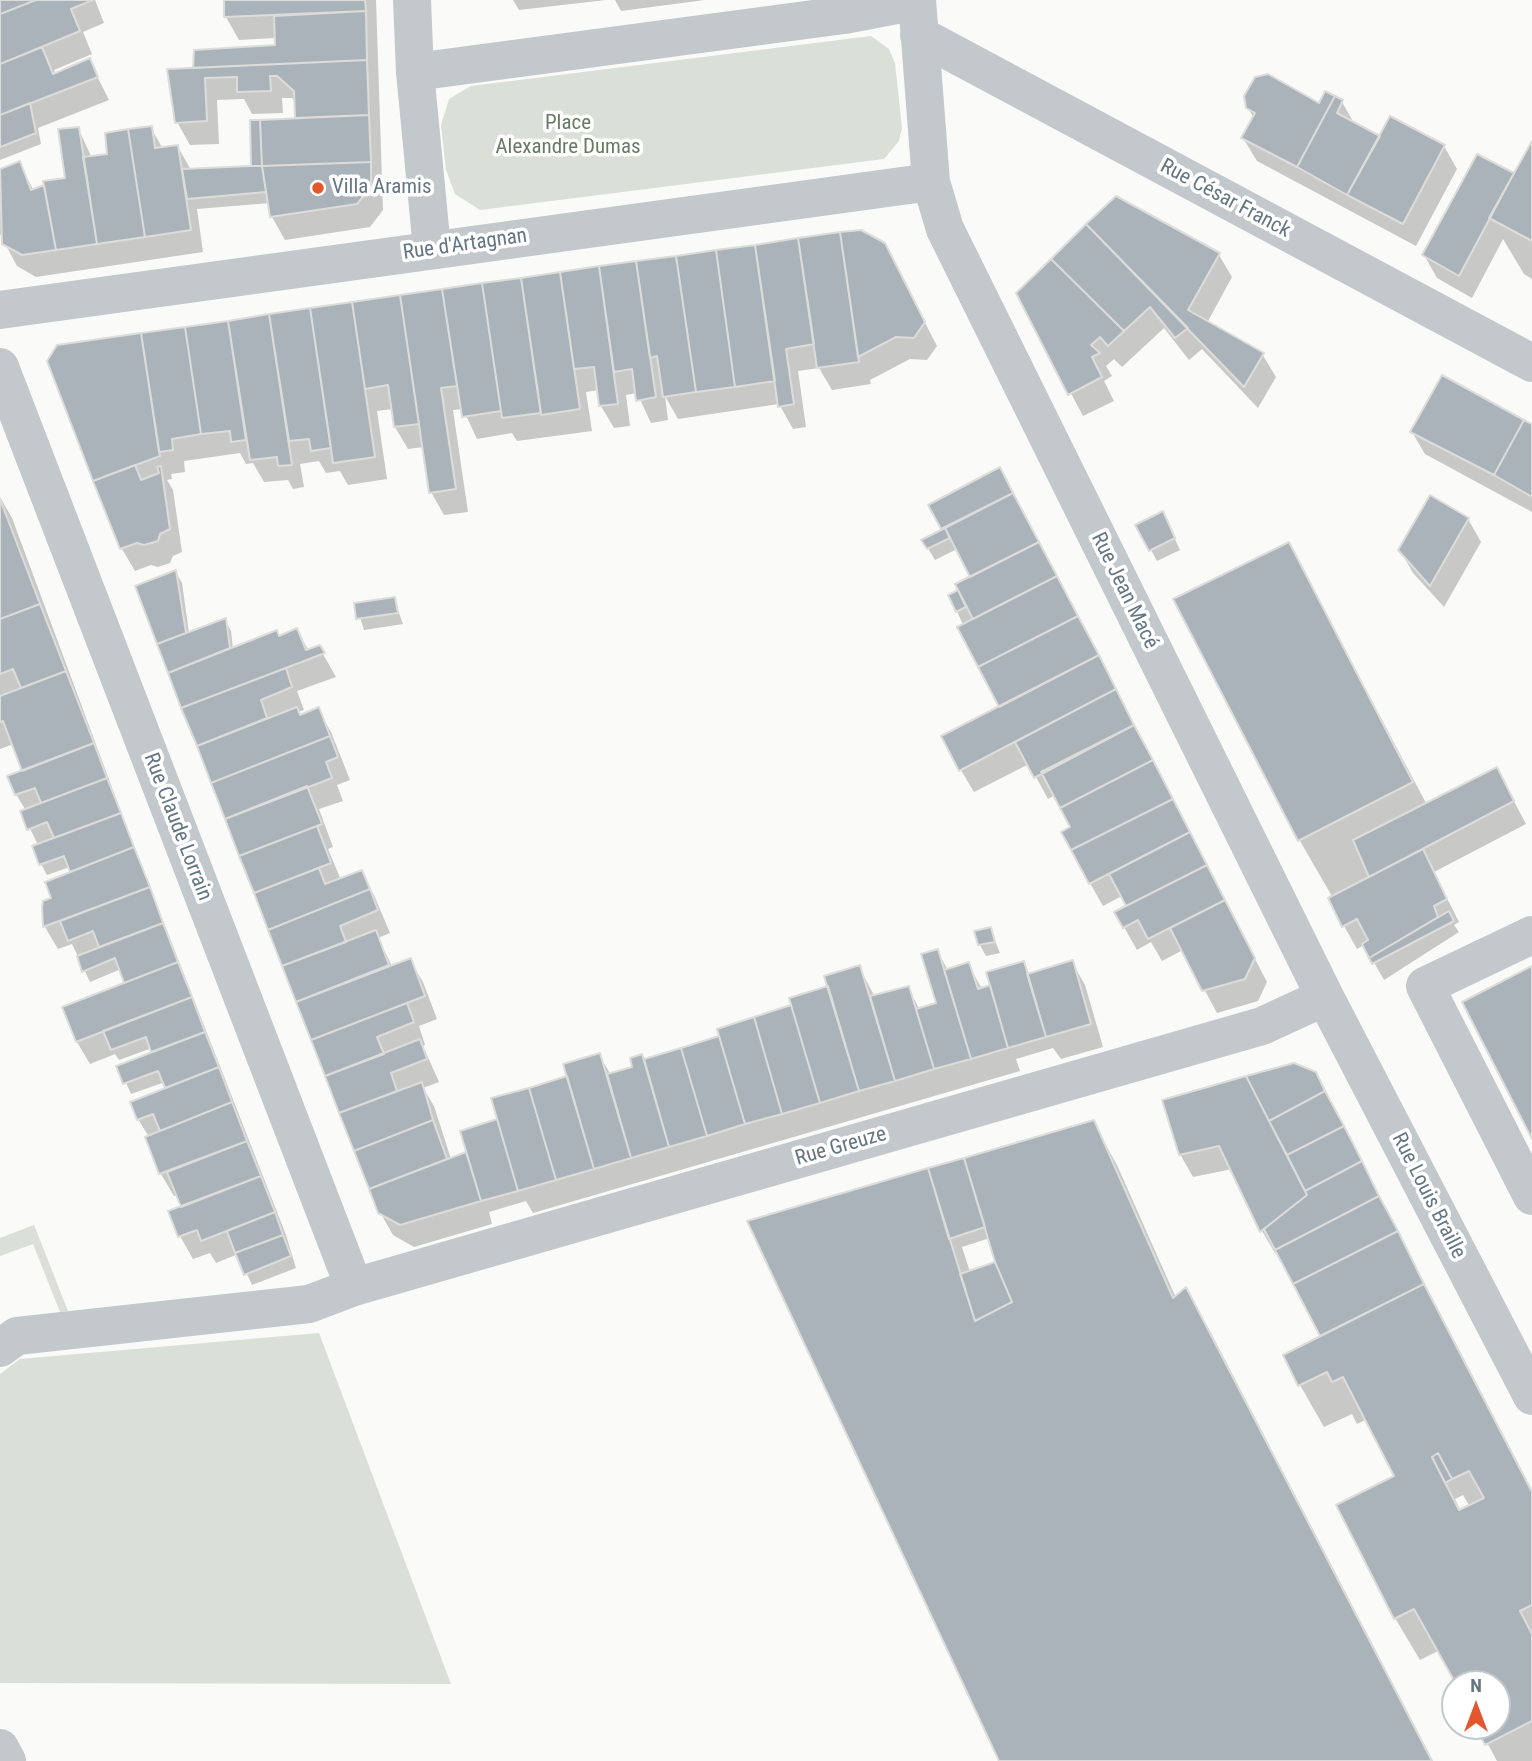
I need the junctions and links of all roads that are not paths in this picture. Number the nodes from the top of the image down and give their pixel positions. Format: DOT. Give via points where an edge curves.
graph roads {
  1 [pos="412,0"];
  2 [pos="918,12"];
  3 [pos="415,72"];
  4 [pos="931,182"];
  5 [pos="432,249"];
  6 [pos="0,310"];
  7 [pos="1532,363"];
  8 [pos="0,367"];
  9 [pos="1532,935"];
  10 [pos="1325,997"];
  11 [pos="1532,1196"];
  12 [pos="354,1287"];
  13 [pos="0,1348"];
  14 [pos="1532,1396"];
  15 [pos="0,1748"];
  16 [pos="6,1761"];
  1 -- 3 [label="street"];
  2 -- 3 [label="street" via="844,15"];
  2 -- 4 [label="street"];
  2 -- 7 [label="street, Rue César Franck"];
  3 -- 5 [label="street"];
  4 -- 5 [label="street, Rue d'Artagnan"];
  4 -- 10 [label="street, Rue Jean Macé" via="945,229"];
  5 -- 6 [label="street, Rue d'Artagnan"];
  8 -- 12 [label="street, Rue Claude Lorrain"];
  9 -- 11 [label="street" via="1425,986"];
  10 -- 12 [label="street, Rue Greuze" via="1262,1026"];
  10 -- 14 [label="street, Rue Louis Braille"];
  12 -- 13 [label="street, Rue Greuze" via="309,1304 17,1336"];
  15 -- 16 [label="street"];
}
